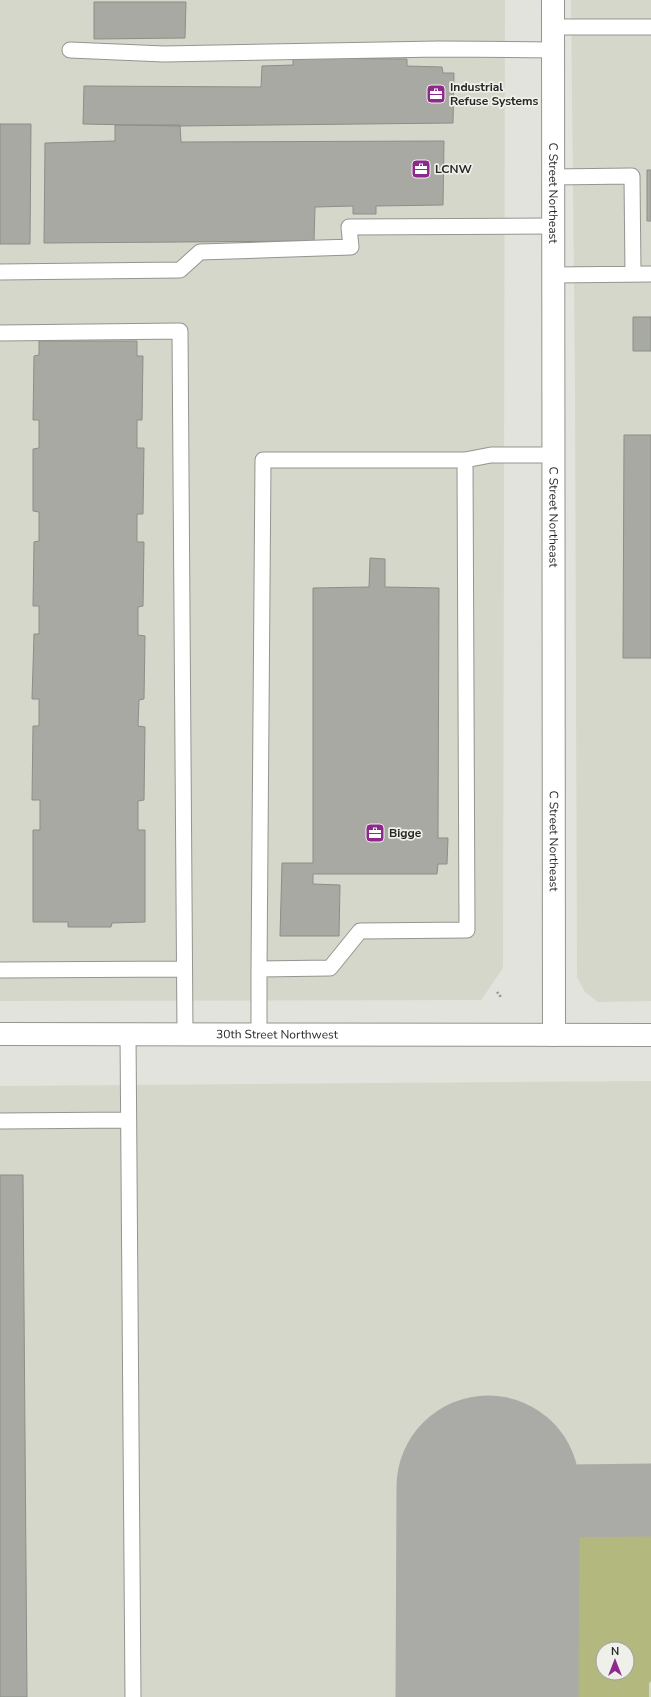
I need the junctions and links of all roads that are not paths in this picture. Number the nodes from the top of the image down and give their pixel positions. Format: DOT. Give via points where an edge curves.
graph roads {
  1 [pos="553,0"];
  2 [pos="553,27"];
  3 [pos="651,27"];
  4 [pos="70,50"];
  5 [pos="553,50"];
  6 [pos="553,176"];
  7 [pos="553,226"];
  8 [pos="0,272"];
  9 [pos="553,274"];
  10 [pos="633,274"];
  11 [pos="651,274"];
  12 [pos="0,333"];
  13 [pos="553,455"];
  14 [pos="465,460"];
  15 [pos="184,969"];
  16 [pos="259,969"];
  17 [pos="0,970"];
  18 [pos="0,1034"];
  19 [pos="128,1034"];
  20 [pos="185,1035"];
  21 [pos="259,1035"];
  22 [pos="554,1035"];
  23 [pos="651,1035"];
  24 [pos="128,1120"];
  25 [pos="0,1121"];
  26 [pos="133,1697"];
  1 -- 2 [label="street, C Street Northeast"];
  2 -- 3 [label="lane"];
  2 -- 5 [label="street, C Street Northeast"];
  4 -- 5 [label="lane" via="164,54 439,49"];
  5 -- 6 [label="street, C Street Northeast"];
  6 -- 7 [label="street, C Street Northeast"];
  6 -- 10 [label="lane" via="632,176"];
  7 -- 8 [label="lane" via="349,227 351,247 200,252 180,270"];
  7 -- 9 [label="street, C Street Northeast"];
  9 -- 10 [label="lane"];
  9 -- 13 [label="street, C Street Northeast"];
  10 -- 11 [label="lane"];
  12 -- 15 [label="lane" via="180,332"];
  13 -- 14 [label="lane" via="491,455"];
  13 -- 22 [label="street, C Street Northeast"];
  14 -- 16 [label="lane" via="467,930 360,931 330,968"];
  14 -- 16 [label="lane" via="263,460"];
  15 -- 17 [label="lane"];
  15 -- 20 [label="lane"];
  16 -- 21 [label="lane"];
  18 -- 19 [label="street, 30th Street Northwest"];
  19 -- 20 [label="street, 30th Street Northwest"];
  19 -- 24 [label="lane"];
  20 -- 21 [label="street, 30th Street Northwest"];
  21 -- 22 [label="street, 30th Street Northwest"];
  22 -- 23 [label="street, 30th Street Northwest"];
  24 -- 25 [label="lane"];
  24 -- 26 [label="lane"];
}
